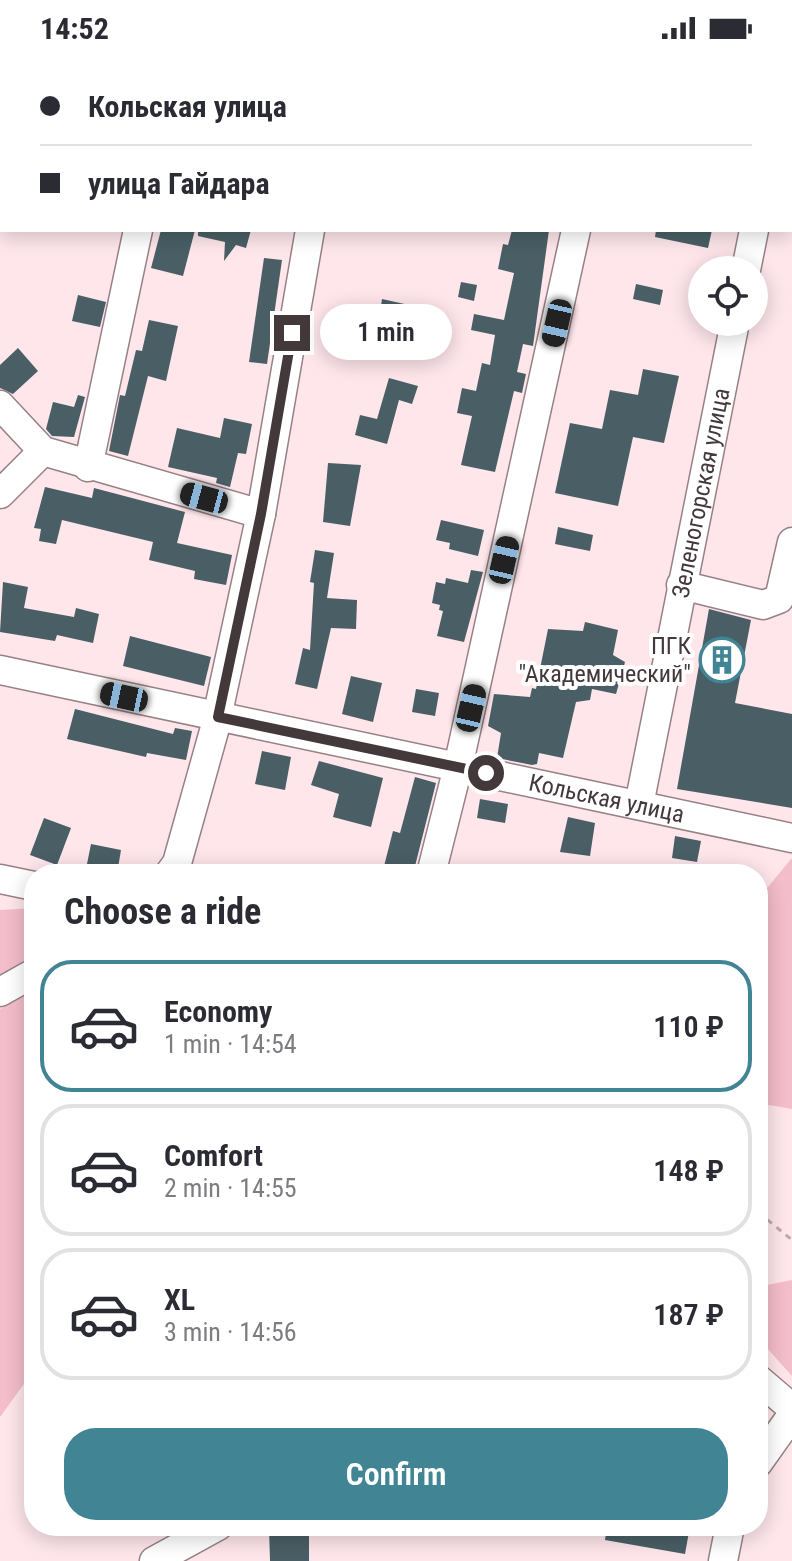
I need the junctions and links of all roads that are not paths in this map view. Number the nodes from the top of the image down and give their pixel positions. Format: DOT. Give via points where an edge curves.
graph roads {
  1 [pos="138,232"];
  2 [pos="310,232"];
  3 [pos="576,232"];
  4 [pos="754,232"];
  5 [pos="749,256"];
  6 [pos="732,336"];
  7 [pos="0,405"];
  8 [pos="43,451"];
  9 [pos="88,467"];
  10 [pos="0,494"];
  11 [pos="261,514"];
  12 [pos="792,542"];
  13 [pos="681,585"];
  14 [pos="0,670"];
  15 [pos="218,717"];
  16 [pos="458,767"];
  17 [pos="639,805"];
  18 [pos="792,838"];
  19 [pos="176,864"];
  20 [pos="434,864"];
  21 [pos="0,879"];
  22 [pos="24,884"];
  23 [pos="24,979"];
  24 [pos="0,992"];
  25 [pos="768,1388"];
  26 [pos="792,1408"];
  27 [pos="792,1415"];
  28 [pos="768,1449"];
  29 [pos="200,1536"];
  30 [pos="728,1536"];
  31 [pos="154,1561"];
  32 [pos="723,1561"];
  1 -- 9 [label="street"];
  2 -- 11 [label="street"];
  3 -- 16 [label="street"];
  4 -- 5 [label="street"];
  6 -- 13 [label="street, Зеленогорская улица"];
  7 -- 8 [label="street"];
  8 -- 9 [label="street"];
  8 -- 10 [label="street"];
  9 -- 11 [label="street"];
  11 -- 15 [label="street"];
  12 -- 13 [label="street" via="779,599 763,605"];
  13 -- 17 [label="street, Зеленогорская улица"];
  14 -- 15 [label="street, Кольская улица"];
  15 -- 16 [label="street, Кольская улица"];
  15 -- 19 [label="street"];
  16 -- 17 [label="street, Кольская улица"];
  16 -- 20 [label="street"];
  17 -- 18 [label="street, Кольская улица"];
  21 -- 22 [label="street"];
  23 -- 24 [label="street"];
  25 -- 26 [label="street"];
  27 -- 28 [label="street"];
  29 -- 31 [label="street"];
  30 -- 32 [label="street"];
}
